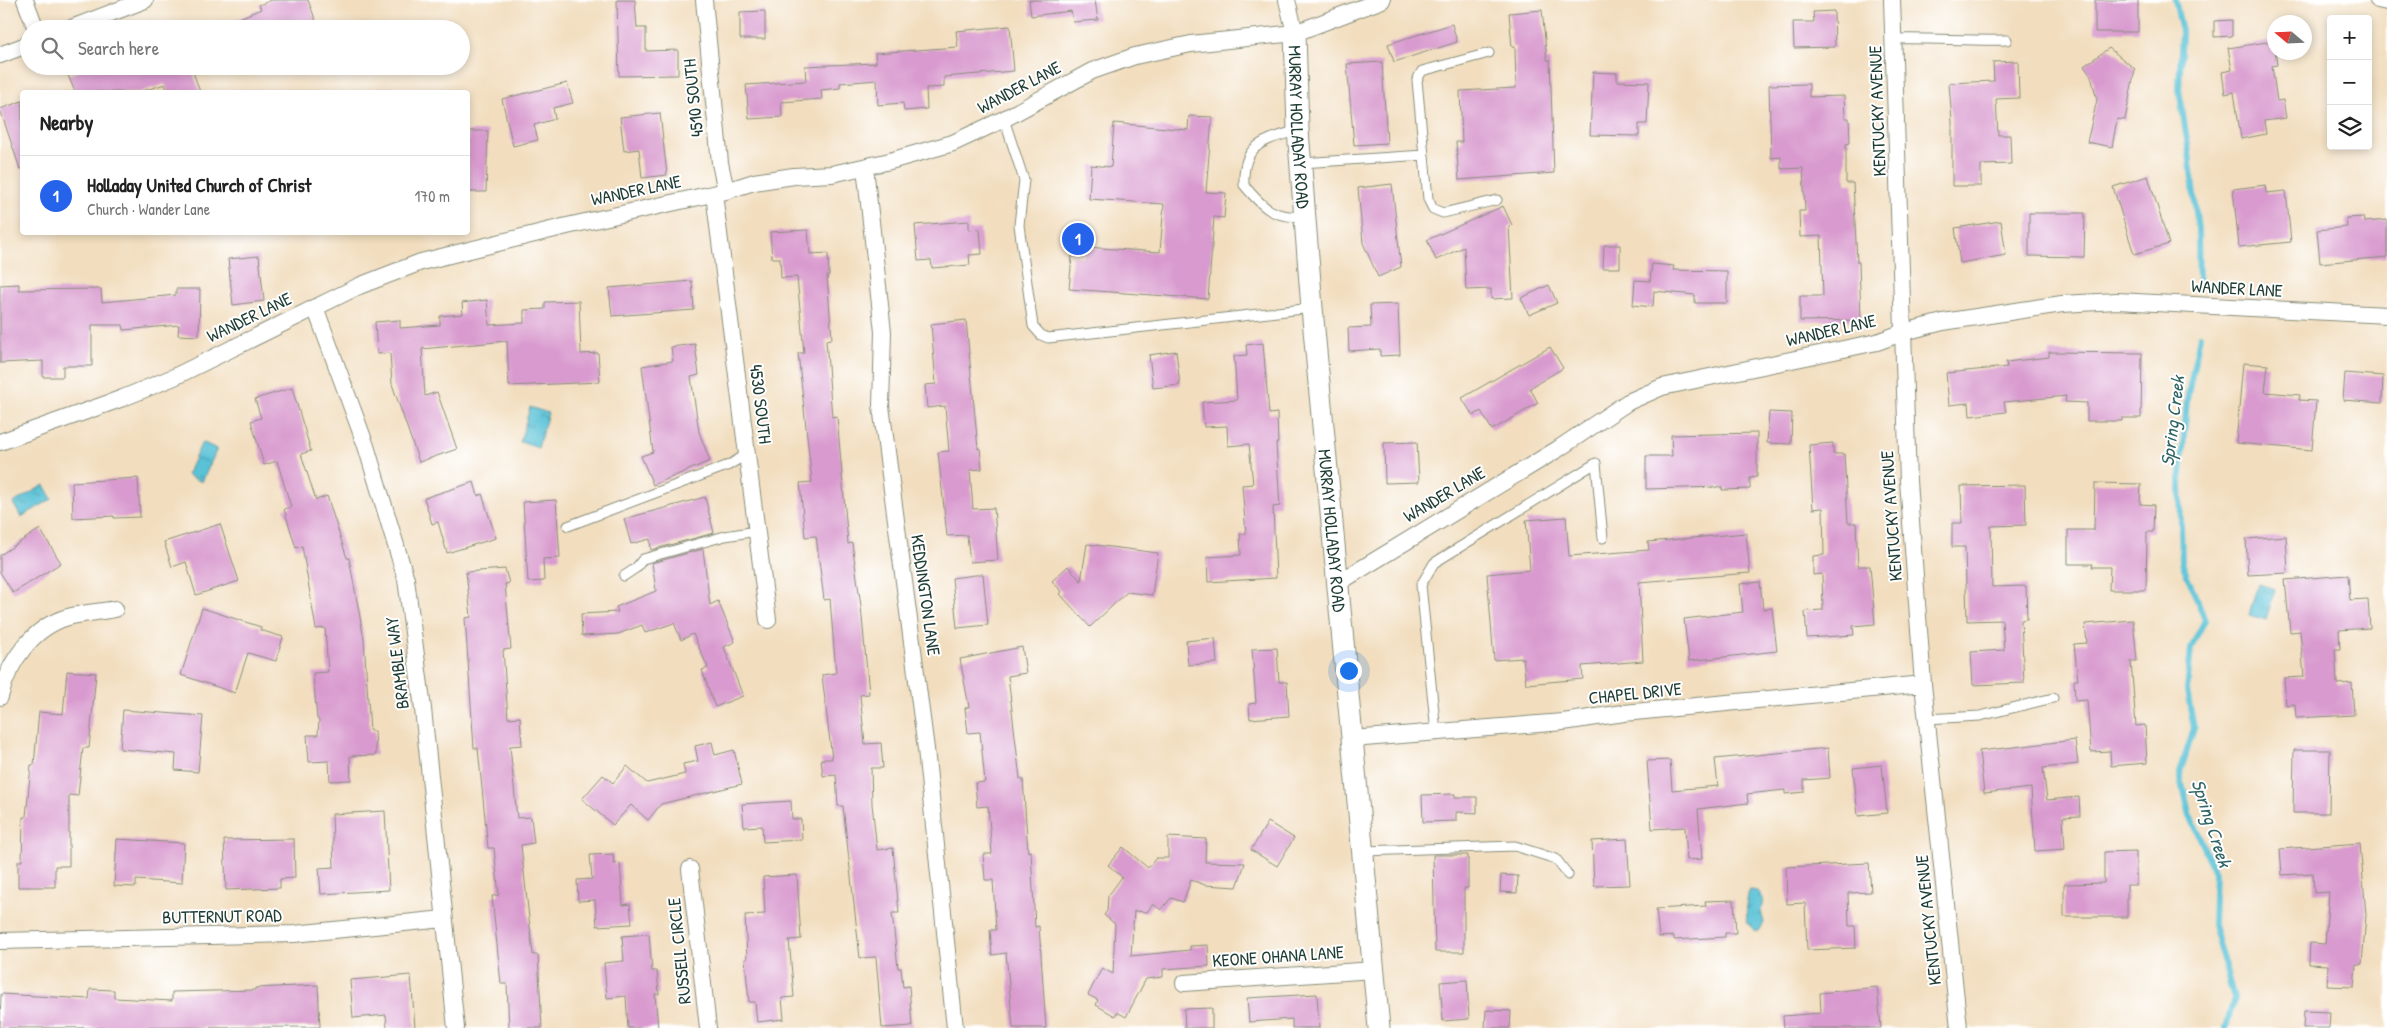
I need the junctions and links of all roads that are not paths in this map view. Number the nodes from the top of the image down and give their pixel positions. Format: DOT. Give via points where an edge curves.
graph roads {
  1 [pos="25,0"];
  2 [pos="146,0"];
  3 [pos="704,0"];
  4 [pos="1287,0"];
  5 [pos="1382,0"];
  6 [pos="1892,0"];
  7 [pos="2378,0"];
  8 [pos="2387,2"];
  9 [pos="33,20"];
  10 [pos="93,20"];
  11 [pos="1295,32"];
  12 [pos="1894,39"];
  13 [pos="2007,40"];
  14 [pos="20,47"];
  15 [pos="1489,53"];
  16 [pos="0,55"];
  17 [pos="1004,120"];
  18 [pos="1298,130"];
  19 [pos="1424,155"];
  20 [pos="1301,163"];
  21 [pos="865,167"];
  22 [pos="720,192"];
  23 [pos="1498,200"];
  24 [pos="1305,216"];
  25 [pos="315,307"];
  26 [pos="1312,308"];
  27 [pos="2387,315"];
  28 [pos="1904,332"];
  29 [pos="0,442"];
  30 [pos="747,454"];
  31 [pos="568,526"];
  32 [pos="757,531"];
  33 [pos="1603,538"];
  34 [pos="624,576"];
  35 [pos="1338,583"];
  36 [pos="115,609"];
  37 [pos="768,620"];
  38 [pos="1923,684"];
  39 [pos="0,696"];
  40 [pos="2054,698"];
  41 [pos="1926,719"];
  42 [pos="1436,732"];
  43 [pos="1352,740"];
  44 [pos="1363,851"];
  45 [pos="690,870"];
  46 [pos="1568,875"];
  47 [pos="444,919"];
  48 [pos="0,940"];
  49 [pos="1374,970"];
  50 [pos="1184,982"];
  51 [pos="456,1028"];
  52 [pos="708,1028"];
  53 [pos="955,1028"];
  54 [pos="1379,1028"];
  55 [pos="1959,1028"];
  1 -- 9 [label="street"];
  2 -- 10 [label="street"];
  3 -- 22 [label="street, 4510 SOUTH"];
  4 -- 11 [label="street"];
  5 -- 11 [label="street, WANDER LANE"];
  6 -- 12 [label="street, KENTUCKY AVENUE"];
  7 -- 8 [label="street"];
  11 -- 17 [label="street, WANDER LANE" via="1191,44 1135,56 1092,71"];
  11 -- 18 [label="street, MURRAY HOLLADAY ROAD"];
  12 -- 13 [label="lane"];
  12 -- 28 [label="street, KENTUCKY AVENUE"];
  14 -- 16 [label="street"];
  15 -- 19 [label="lane" via="1419,73"];
  17 -- 21 [label="street, WANDER LANE" via="953,143"];
  17 -- 26 [label="lane" via="1024,180 1019,225 1033,326 1041,336 1048,338"];
  18 -- 20 [label="street, MURRAY HOLLADAY ROAD"];
  18 -- 24 [label="lane" via="1262,141 1250,151 1243,168 1244,185 1273,213 1289,218"];
  19 -- 20 [label="lane"];
  19 -- 23 [label="lane" via="1428,199 1433,209 1443,213"];
  20 -- 24 [label="street, MURRAY HOLLADAY ROAD"];
  21 -- 22 [label="street, WANDER LANE" via="832,174 775,179"];
  21 -- 53 [label="street, KEDDINGTON LANE" via="883,332 881,406 926,749"];
  22 -- 25 [label="street, WANDER LANE" via="421,262 358,286"];
  22 -- 30 [label="street, 4530 SOUTH"];
  24 -- 26 [label="street, MURRAY HOLLADAY ROAD"];
  25 -- 29 [label="street, WANDER LANE" via="174,377"];
  25 -- 47 [label="street, BRAMBLE WAY" via="366,446 406,579 422,699"];
  26 -- 35 [label="street, MURRAY HOLLADAY ROAD"];
  27 -- 28 [label="street, WANDER LANE" via="2117,301 2006,312 1942,322"];
  28 -- 35 [label="street, WANDER LANE" via="1877,342 1662,387 1628,402 1558,449"];
  28 -- 38 [label="street, KENTUCKY AVENUE" via="1908,481"];
  30 -- 31 [label="lane" via="729,465"];
  30 -- 32 [label="street, 4530 SOUTH"];
  32 -- 34 [label="lane" via="725,536 644,559"];
  32 -- 37 [label="street, 4530 SOUTH"];
  33 -- 42 [label="lane" via="1596,463 1434,563 1421,585"];
  35 -- 43 [label="street, MURRAY HOLLADAY ROAD"];
  36 -- 39 [label="street" via="68,617 31,639 15,658"];
  38 -- 41 [label="street, KENTUCKY AVENUE"];
  38 -- 42 [label="street, CHAPEL DRIVE" via="1563,722"];
  40 -- 41 [label="lane" via="1980,716"];
  41 -- 55 [label="street, KENTUCKY AVENUE"];
  42 -- 43 [label="street, CHAPEL DRIVE"];
  43 -- 44 [label="street, MURRAY HOLLADAY ROAD"];
  44 -- 46 [label="lane" via="1515,846 1556,859"];
  44 -- 49 [label="street, MURRAY HOLLADAY ROAD"];
  45 -- 52 [label="street, RUSSELL CIRCLE"];
  47 -- 48 [label="street, BUTTERNUT ROAD" via="294,934"];
  47 -- 51 [label="street, BRAMBLE WAY"];
  49 -- 50 [label="street, KEONE OHANA LANE"];
  49 -- 54 [label="street, MURRAY HOLLADAY ROAD"];
}
